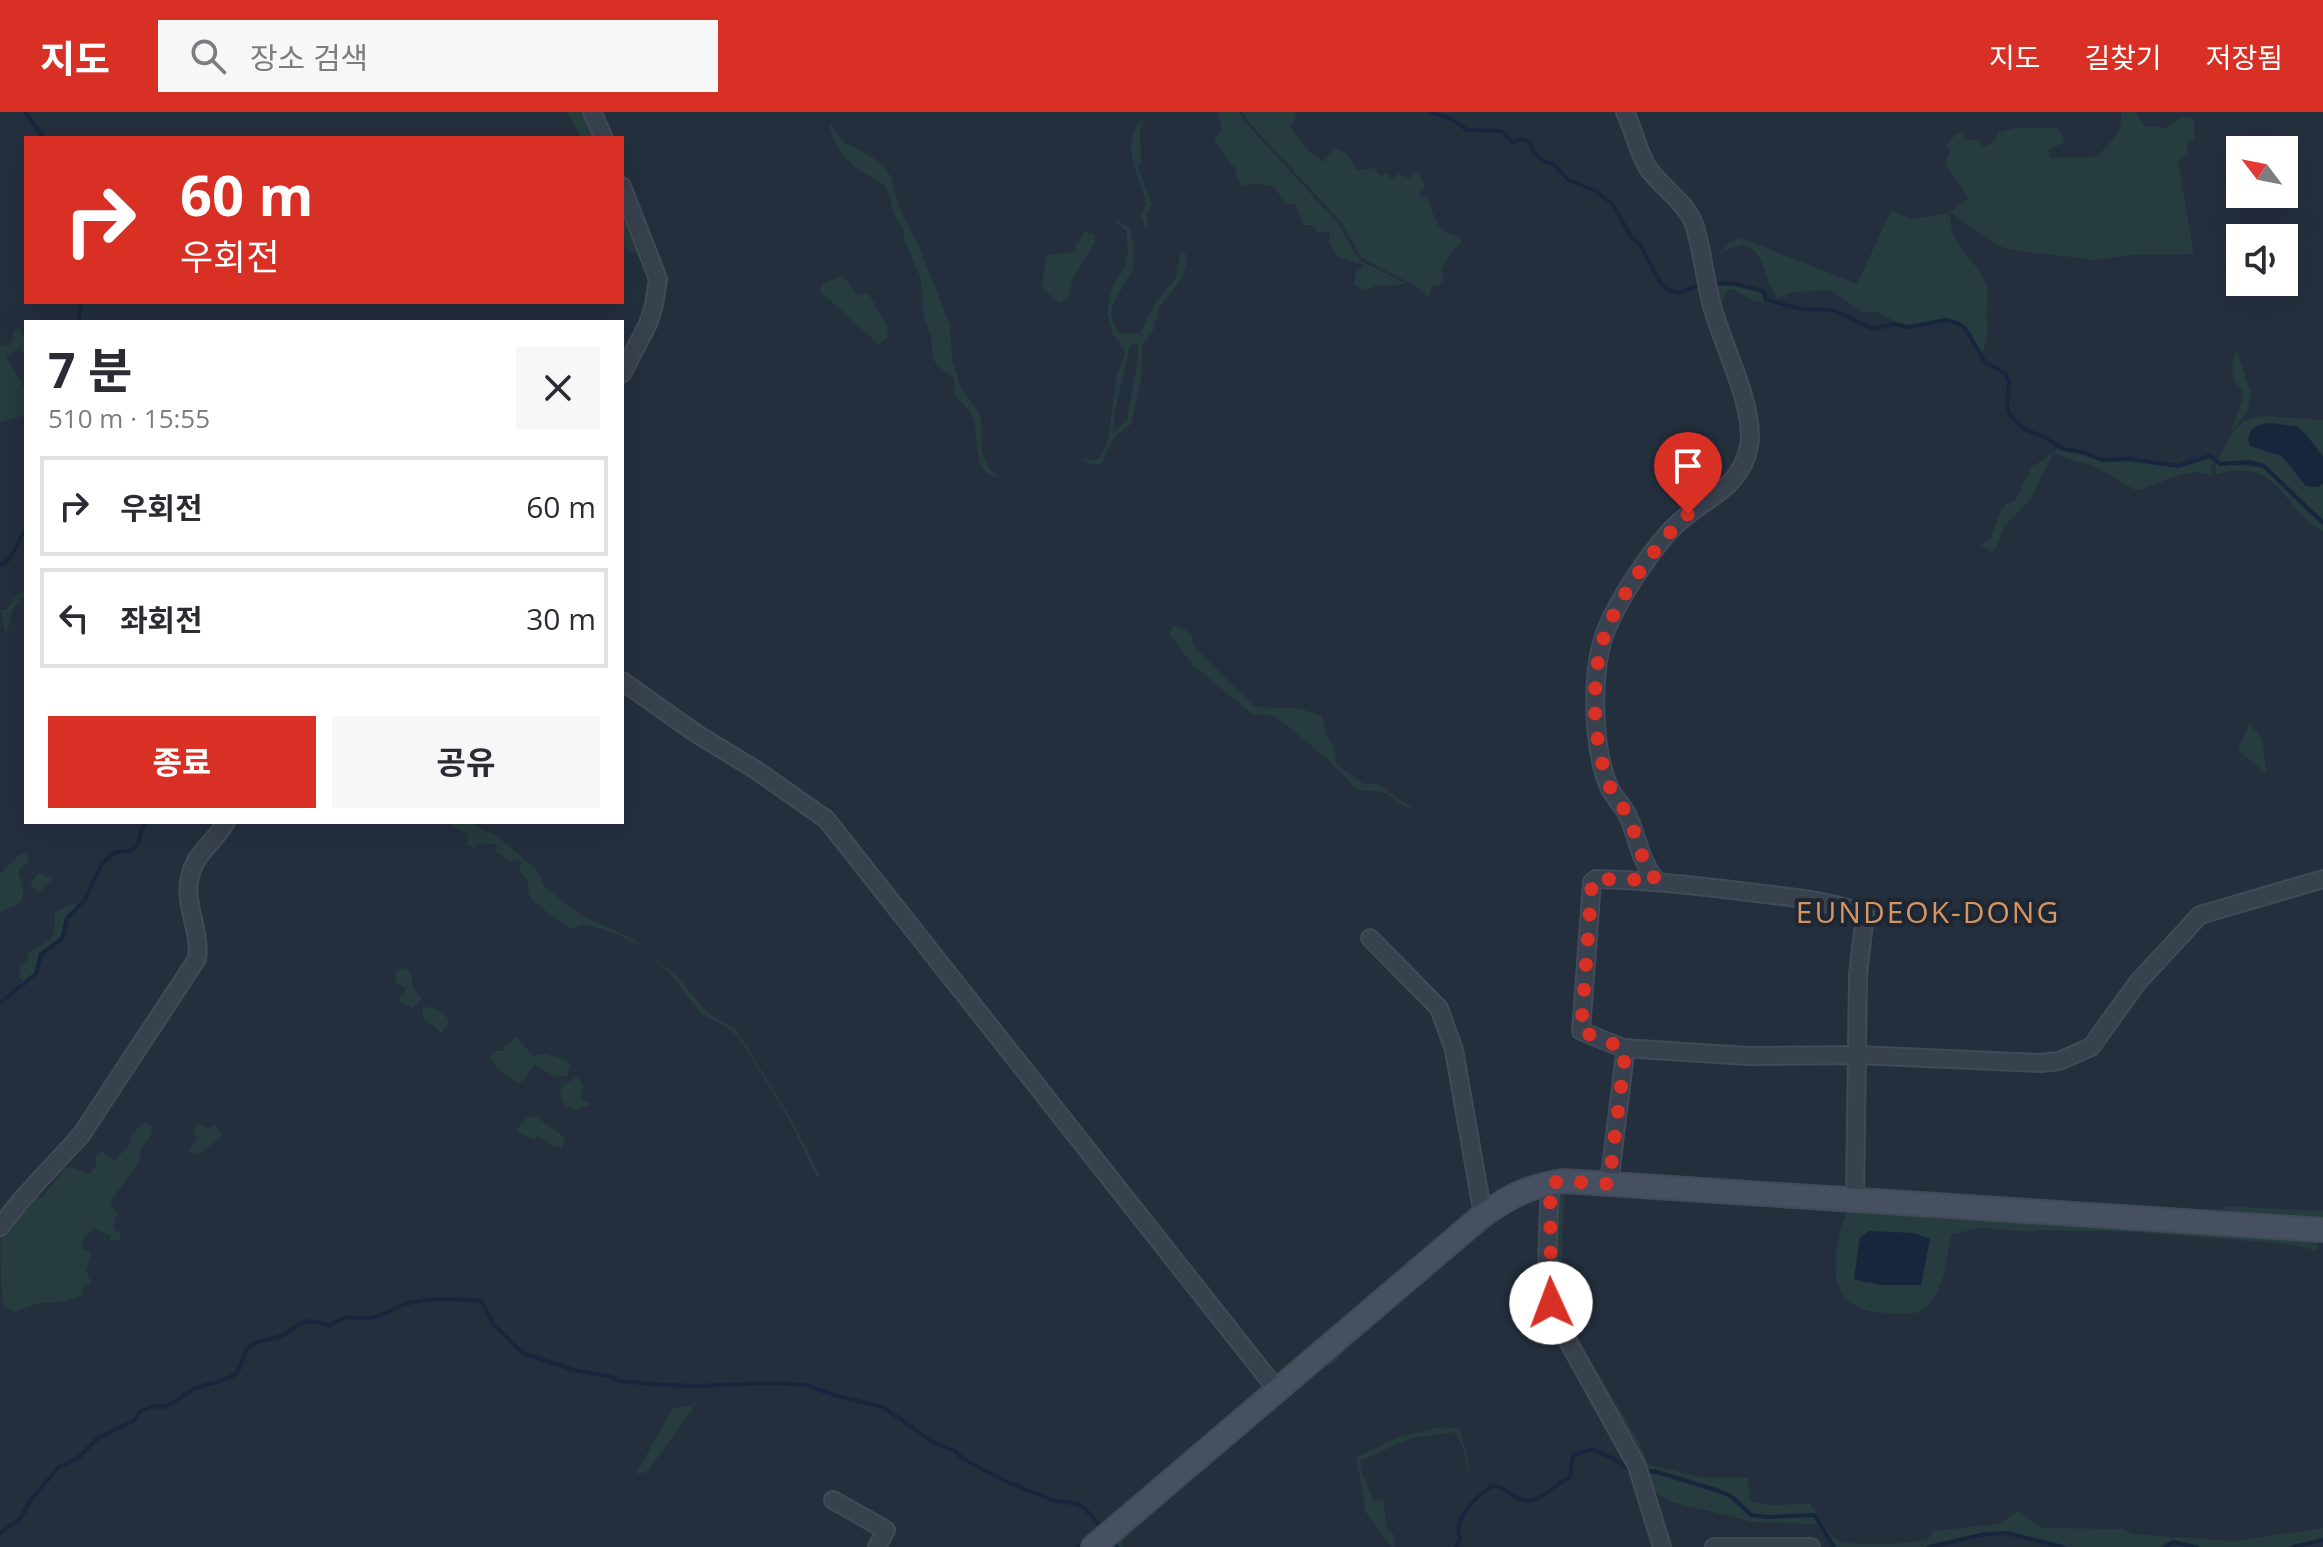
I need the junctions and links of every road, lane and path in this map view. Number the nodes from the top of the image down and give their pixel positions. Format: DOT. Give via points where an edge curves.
graph roads {
  1 [pos="592,112"];
  2 [pos="1625,112"];
  3 [pos="603,136"];
  4 [pos="624,191"];
  5 [pos="624,370"];
  6 [pos="624,682"];
  7 [pos="225,824"];
  8 [pos="2323,879"];
  9 [pos="1656,880"];
  10 [pos="1370,938"];
  11 [pos="1623,1048"];
  12 [pos="1858,1055"];
  13 [pos="1550,1183"];
  14 [pos="1609,1184"];
  15 [pos="1855,1199"];
  16 [pos="1483,1215"];
  17 [pos="0,1227"];
  18 [pos="2323,1230"];
  19 [pos="1278,1391"];
  20 [pos="833,1500"];
  21 [pos="877,1547"];
  22 [pos="1093,1547"];
  23 [pos="1662,1547"];
  24 [pos="1714,1547"];
  25 [pos="1811,1547"];
  1 -- 3 [label="street"];
  2 -- 9 [label="street" via="1647,166 1693,222 1750,428 1744,465 1735,480 1670,531 1620,604 1603,644 1595,707 1602,762 1640,855"];
  4 -- 5 [label="street" via="658,279 648,324"];
  6 -- 19 [label="street" via="826,819"];
  7 -- 17 [label="street" via="196,860 189,883 197,959 81,1135"];
  8 -- 12 [label="street" via="2200,915 2138,982 2091,1047 2079,1054 2040,1063"];
  9 -- 11 [label="street" via="1592,882 1581,1031"];
  9 -- 12 [label="street" via="1781,896 1865,914"];
  10 -- 16 [label="street" via="1439,1008 1454,1050"];
  11 -- 12 [label="street" via="1748,1056"];
  11 -- 14 [label="street"];
  12 -- 15 [label="street"];
  13 -- 14 [label="main road"];
  13 -- 16 [label="main road" via="1511,1195"];
  13 -- 23 [label="street" via="1554,1316 1637,1466"];
  14 -- 15 [label="main road"];
  15 -- 18 [label="main road"];
  16 -- 19 [label="main road"];
  19 -- 22 [label="main road"];
  20 -- 21 [label="street" via="886,1530"];
  24 -- 25 [label="street"];
}
